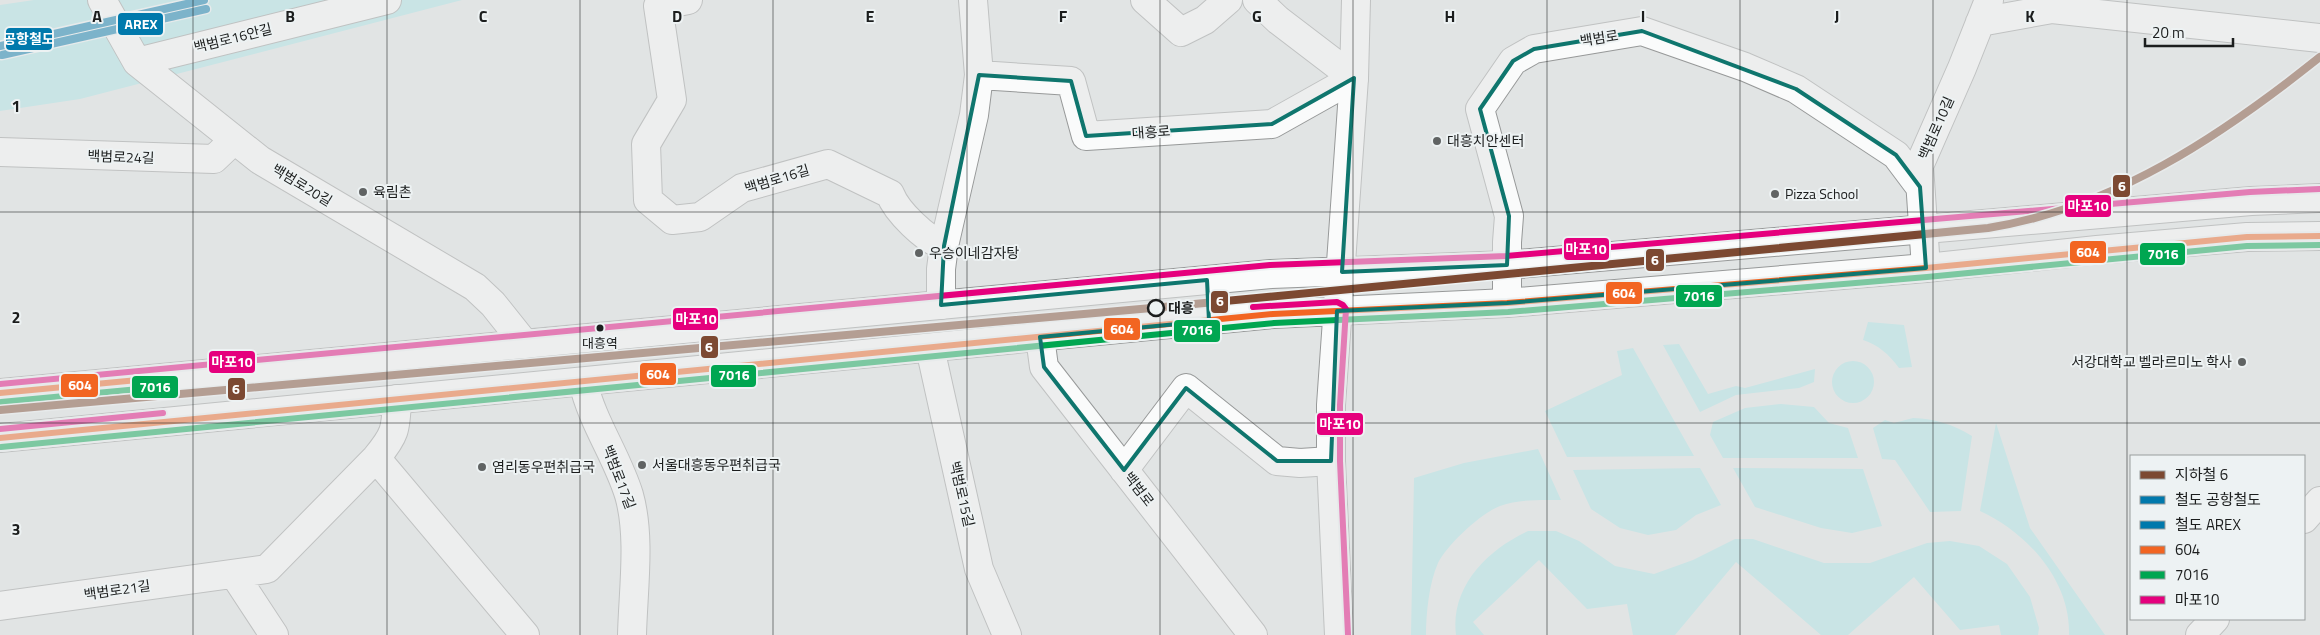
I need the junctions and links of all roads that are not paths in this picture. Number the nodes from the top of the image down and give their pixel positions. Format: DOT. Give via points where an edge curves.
graph roads {
  1 [pos="102,0"];
  2 [pos="387,0"];
  3 [pos="688,0"];
  4 [pos="973,0"];
  5 [pos="1145,0"];
  6 [pos="1228,0"];
  7 [pos="1257,0"];
  8 [pos="1356,0"];
  9 [pos="1984,11"];
  10 [pos="2320,38"];
  11 [pos="137,62"];
  12 [pos="979,75"];
  13 [pos="1354,78"];
  14 [pos="234,140"];
  15 [pos="0,152"];
  16 [pos="1920,187"];
  17 [pos="2320,198"];
  18 [pos="1923,228"];
  19 [pos="2320,236"];
  20 [pos="944,246"];
  21 [pos="1507,265"];
  22 [pos="1926,268"];
  23 [pos="1342,272"];
  24 [pos="1207,280"];
  25 [pos="1507,303"];
  26 [pos="941,305"];
  27 [pos="1337,311"];
  28 [pos="1209,321"];
  29 [pos="1040,337"];
  30 [pos="525,344"];
  31 [pos="930,348"];
  32 [pos="583,382"];
  33 [pos="0,393"];
  34 [pos="397,400"];
  35 [pos="0,438"];
  36 [pos="376,458"];
  37 [pos="1331,461"];
  38 [pos="1124,470"];
  39 [pos="2320,501"];
  40 [pos="2305,518"];
  41 [pos="234,574"];
  42 [pos="0,606"];
  43 [pos="2214,620"];
  44 [pos="274,635"];
  45 [pos="525,635"];
  46 [pos="632,635"];
  47 [pos="1007,635"];
  48 [pos="1253,635"];
  49 [pos="1339,635"];
  50 [pos="2200,635"];
  1 -- 11 [label="street, 백범로20길"];
  2 -- 11 [label="street, 백범로16안길"];
  3 -- 20 [label="street, 백범로16길" via="658,6 672,100 646,144 648,200 672,220 700,217 742,188 828,164 890,194 894,206 934,242"];
  4 -- 12 [label="street"];
  5 -- 6 [label="street" via="1181,32 1205,20"];
  7 -- 13 [label="street"];
  8 -- 13 [label="street"];
  9 -- 10 [label="street, 백범로10길" via="2052,9"];
  9 -- 16 [label="street, 백범로10길" via="1919,166"];
  11 -- 14 [label="street, 백범로20길"];
  12 -- 13 [label="street, 대흥로" via="1072,81 1086,136 1272,124"];
  12 -- 20 [label="street" via="974,115"];
  13 -- 23 [label="street"];
  14 -- 15 [label="street, 백범로24길" via="214,159"];
  14 -- 30 [label="street, 백범로20길" via="260,160 475,287"];
  16 -- 18 [label="street, 백범로10길"];
  16 -- 21 [label="street, 백범로" via="1896,155 1803,94 1727,60 1642,31 1534,48 1513,61 1480,108 1509,216"];
  17 -- 18 [label="street"];
  18 -- 21 [label="street"];
  18 -- 22 [label="street, 백범로10길"];
  19 -- 22 [label="street" via="2247,237"];
  20 -- 26 [label="street"];
  21 -- 23 [label="street"];
  21 -- 25 [label="street, 백범로"];
  22 -- 25 [label="street"];
  23 -- 24 [label="street"];
  23 -- 27 [label="street"];
  24 -- 26 [label="street"];
  24 -- 28 [label="street"];
  25 -- 27 [label="street"];
  26 -- 30 [label="street"];
  27 -- 28 [label="street"];
  27 -- 37 [label="street"];
  28 -- 29 [label="street"];
  29 -- 31 [label="street"];
  29 -- 38 [label="street, 백범로" via="1044,367"];
  30 -- 33 [label="street"];
  31 -- 32 [label="street"];
  31 -- 47 [label="street, 백범로15길" via="979,569"];
  32 -- 34 [label="street"];
  32 -- 46 [label="street, 백범로17길" via="587,403 628,493 635,521"];
  34 -- 35 [label="street"];
  34 -- 36 [label="street, 백범로21길" via="396,427"];
  36 -- 41 [label="street, 백범로21길" via="267,569"];
  36 -- 45 [label="street"];
  37 -- 38 [label="street" via="1278,462 1186,388"];
  37 -- 49 [label="street"];
  38 -- 48 [label="street, 백범로"];
  39 -- 40 [label="street"];
  41 -- 42 [label="street, 백범로21길"];
  41 -- 44 [label="street"];
  43 -- 50 [label="street"];
}
